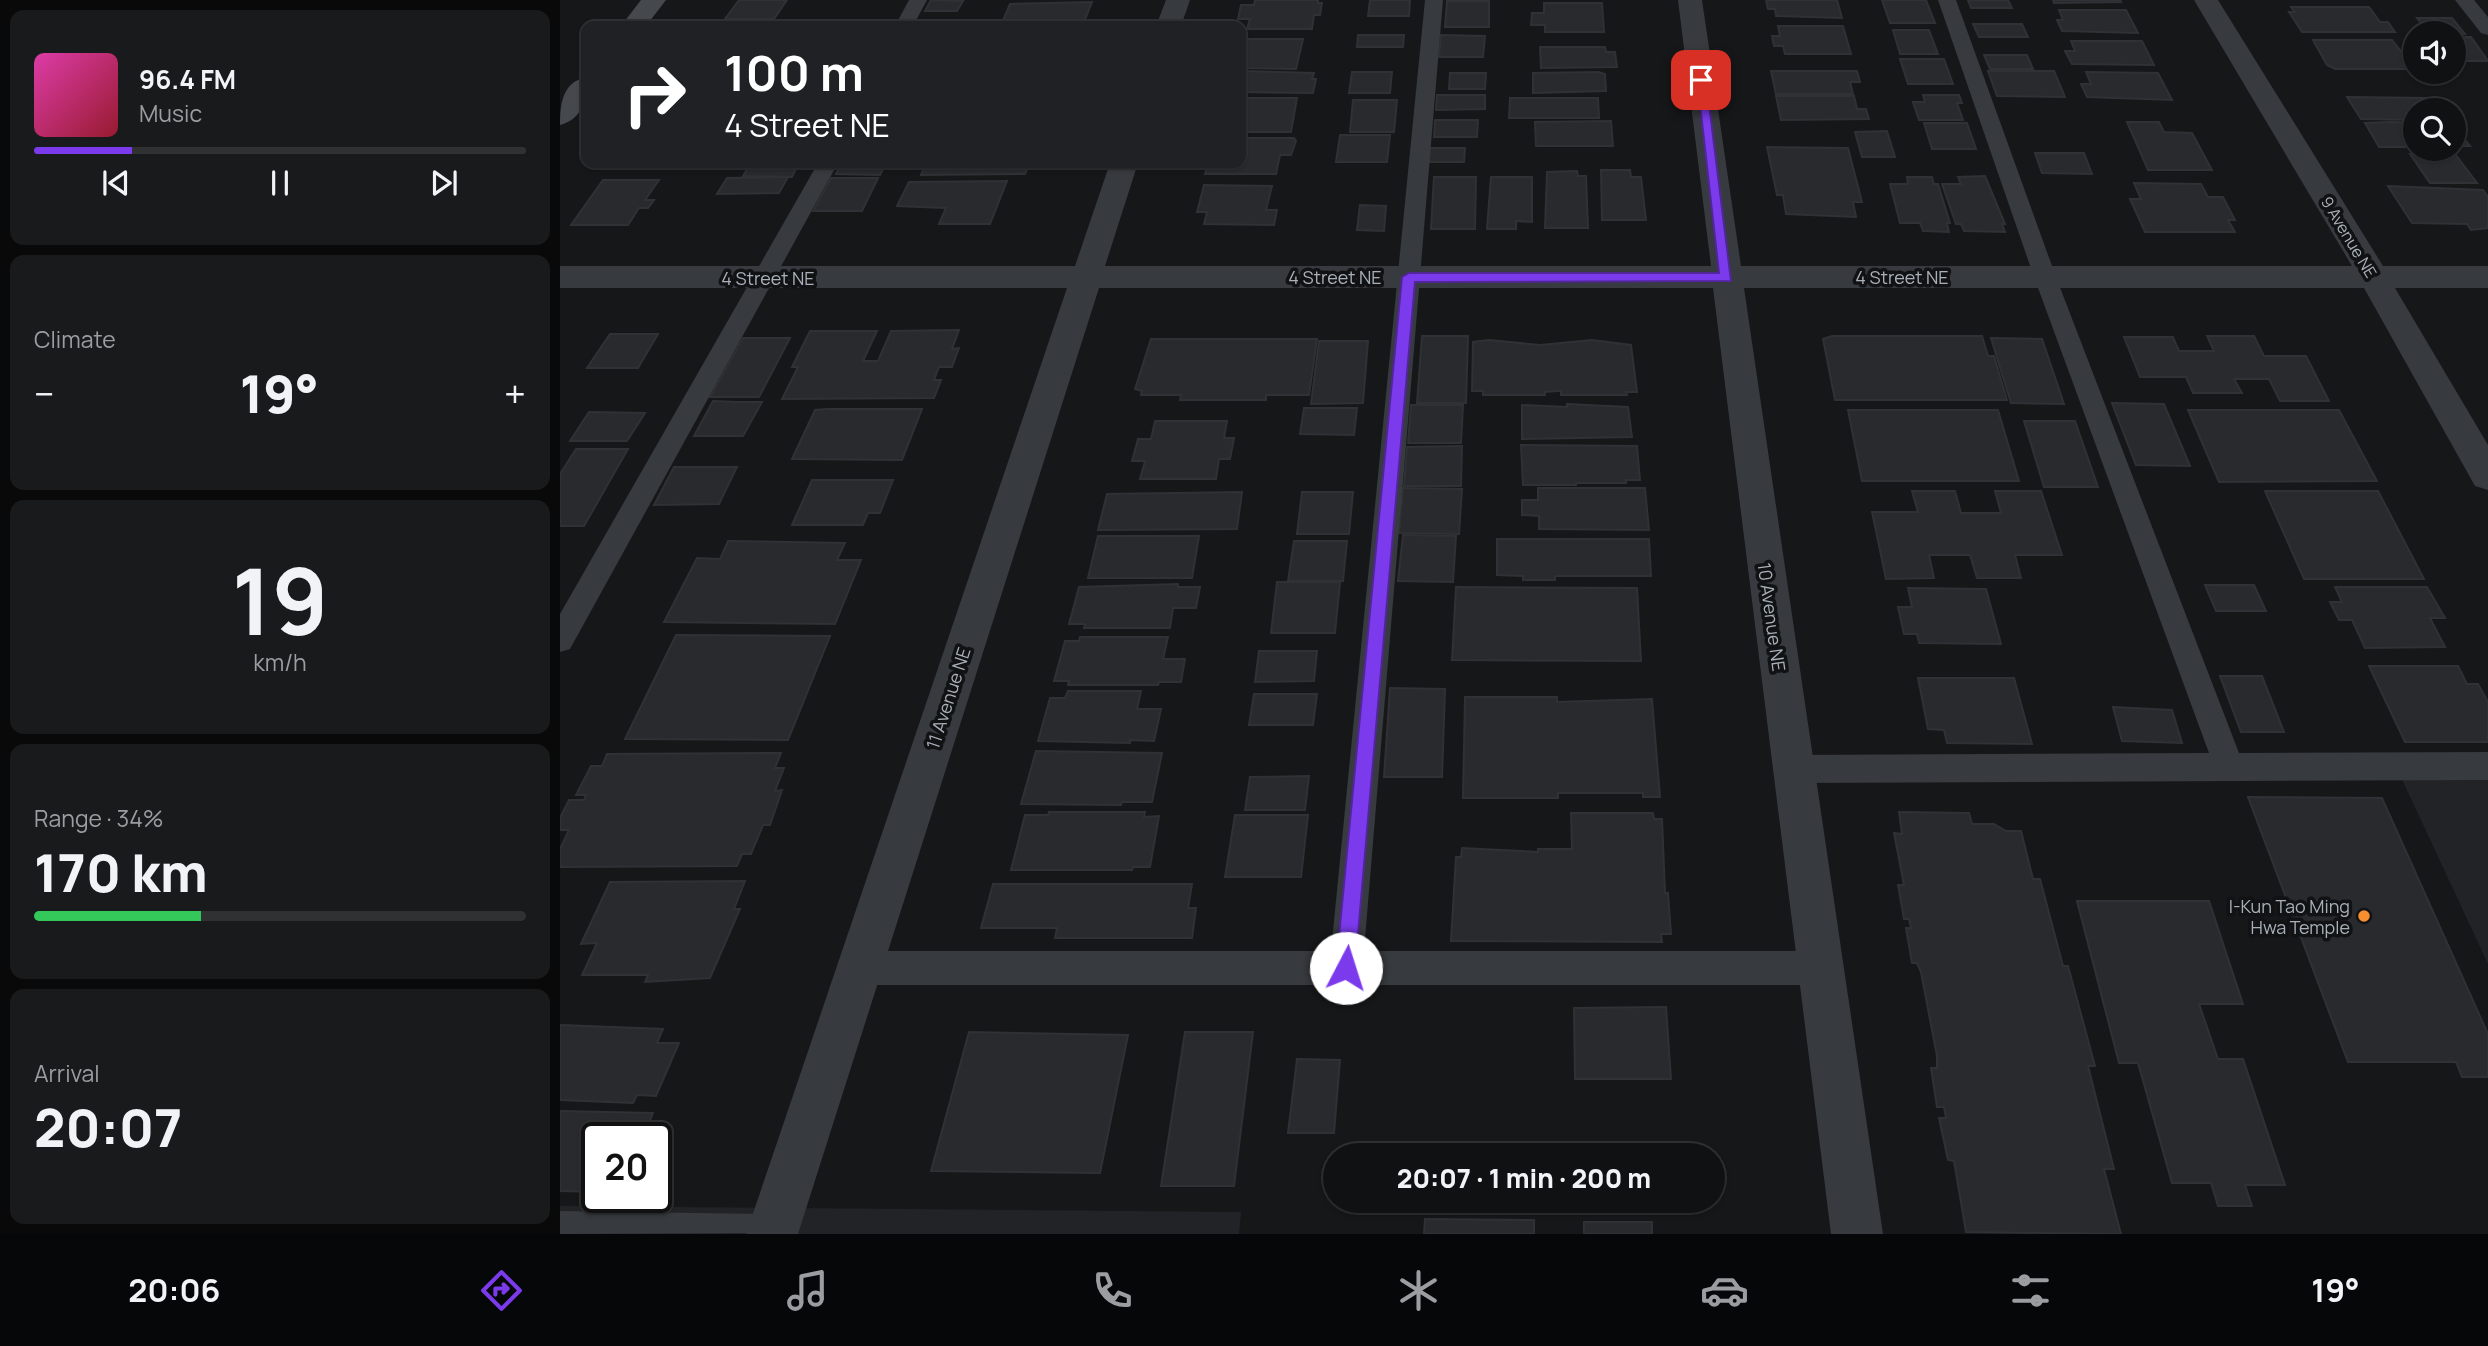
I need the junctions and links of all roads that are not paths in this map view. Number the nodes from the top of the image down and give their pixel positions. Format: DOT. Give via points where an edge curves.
graph roads {
  1 [pos="654,0"];
  2 [pos="918,0"];
  3 [pos="1178,0"];
  4 [pos="1434,0"];
  5 [pos="1690,0"];
  6 [pos="1947,0"];
  7 [pos="2206,0"];
  8 [pos="2464,0"];
  9 [pos="637,21"];
  10 [pos="907,21"];
  11 [pos="1171,21"];
  12 [pos="2488,29"];
  13 [pos="581,91"];
  14 [pos="560,117"];
  15 [pos="825,168"];
  16 [pos="1122,168"];
  17 [pos="2045,276"];
  18 [pos="560,277"];
  19 [pos="1409,277"];
  20 [pos="2373,277"];
  21 [pos="2488,277"];
  22 [pos="764,278"];
  23 [pos="1086,278"];
  24 [pos="1726,278"];
  25 [pos="2483,461"];
  26 [pos="560,640"];
  27 [pos="2488,766"];
  28 [pos="2230,767"];
  29 [pos="1793,769"];
  30 [pos="859,968"];
  31 [pos="1346,968"];
  32 [pos="1820,968"];
  33 [pos="560,1230"];
  34 [pos="772,1233"];
  35 [pos="1857,1234"];
  1 -- 9 [label="street"];
  2 -- 10 [label="lane"];
  3 -- 11 [label="street"];
  4 -- 19 [label="lane"];
  5 -- 24 [label="street, 10 Avenue NE"];
  6 -- 17 [label="lane"];
  7 -- 20 [label="street, 9 Avenue NE"];
  8 -- 12 [label="lane"];
  13 -- 14 [label="street"];
  15 -- 22 [label="lane"];
  16 -- 23 [label="street, 11 Avenue NE"];
  17 -- 20 [label="street, 4 Street NE"];
  17 -- 24 [label="street, 4 Street NE"];
  17 -- 28 [label="lane"];
  18 -- 22 [label="street, 4 Street NE"];
  19 -- 23 [label="street, 4 Street NE"];
  19 -- 24 [label="street, 4 Street NE"];
  19 -- 31 [label="lane"];
  20 -- 21 [label="street, 4 Street NE"];
  20 -- 25 [label="street, 9 Avenue NE"];
  22 -- 23 [label="street, 4 Street NE"];
  22 -- 26 [label="lane"];
  23 -- 30 [label="street, 11 Avenue NE"];
  24 -- 29 [label="street, 10 Avenue NE"];
  27 -- 28 [label="lane"];
  28 -- 29 [label="lane"];
  29 -- 32 [label="street, 10 Avenue NE"];
  30 -- 31 [label="lane"];
  30 -- 34 [label="street, 11 Avenue NE"];
  31 -- 32 [label="lane"];
  32 -- 35 [label="street, 10 Avenue NE"];
  33 -- 34 [label="lane"];
}
